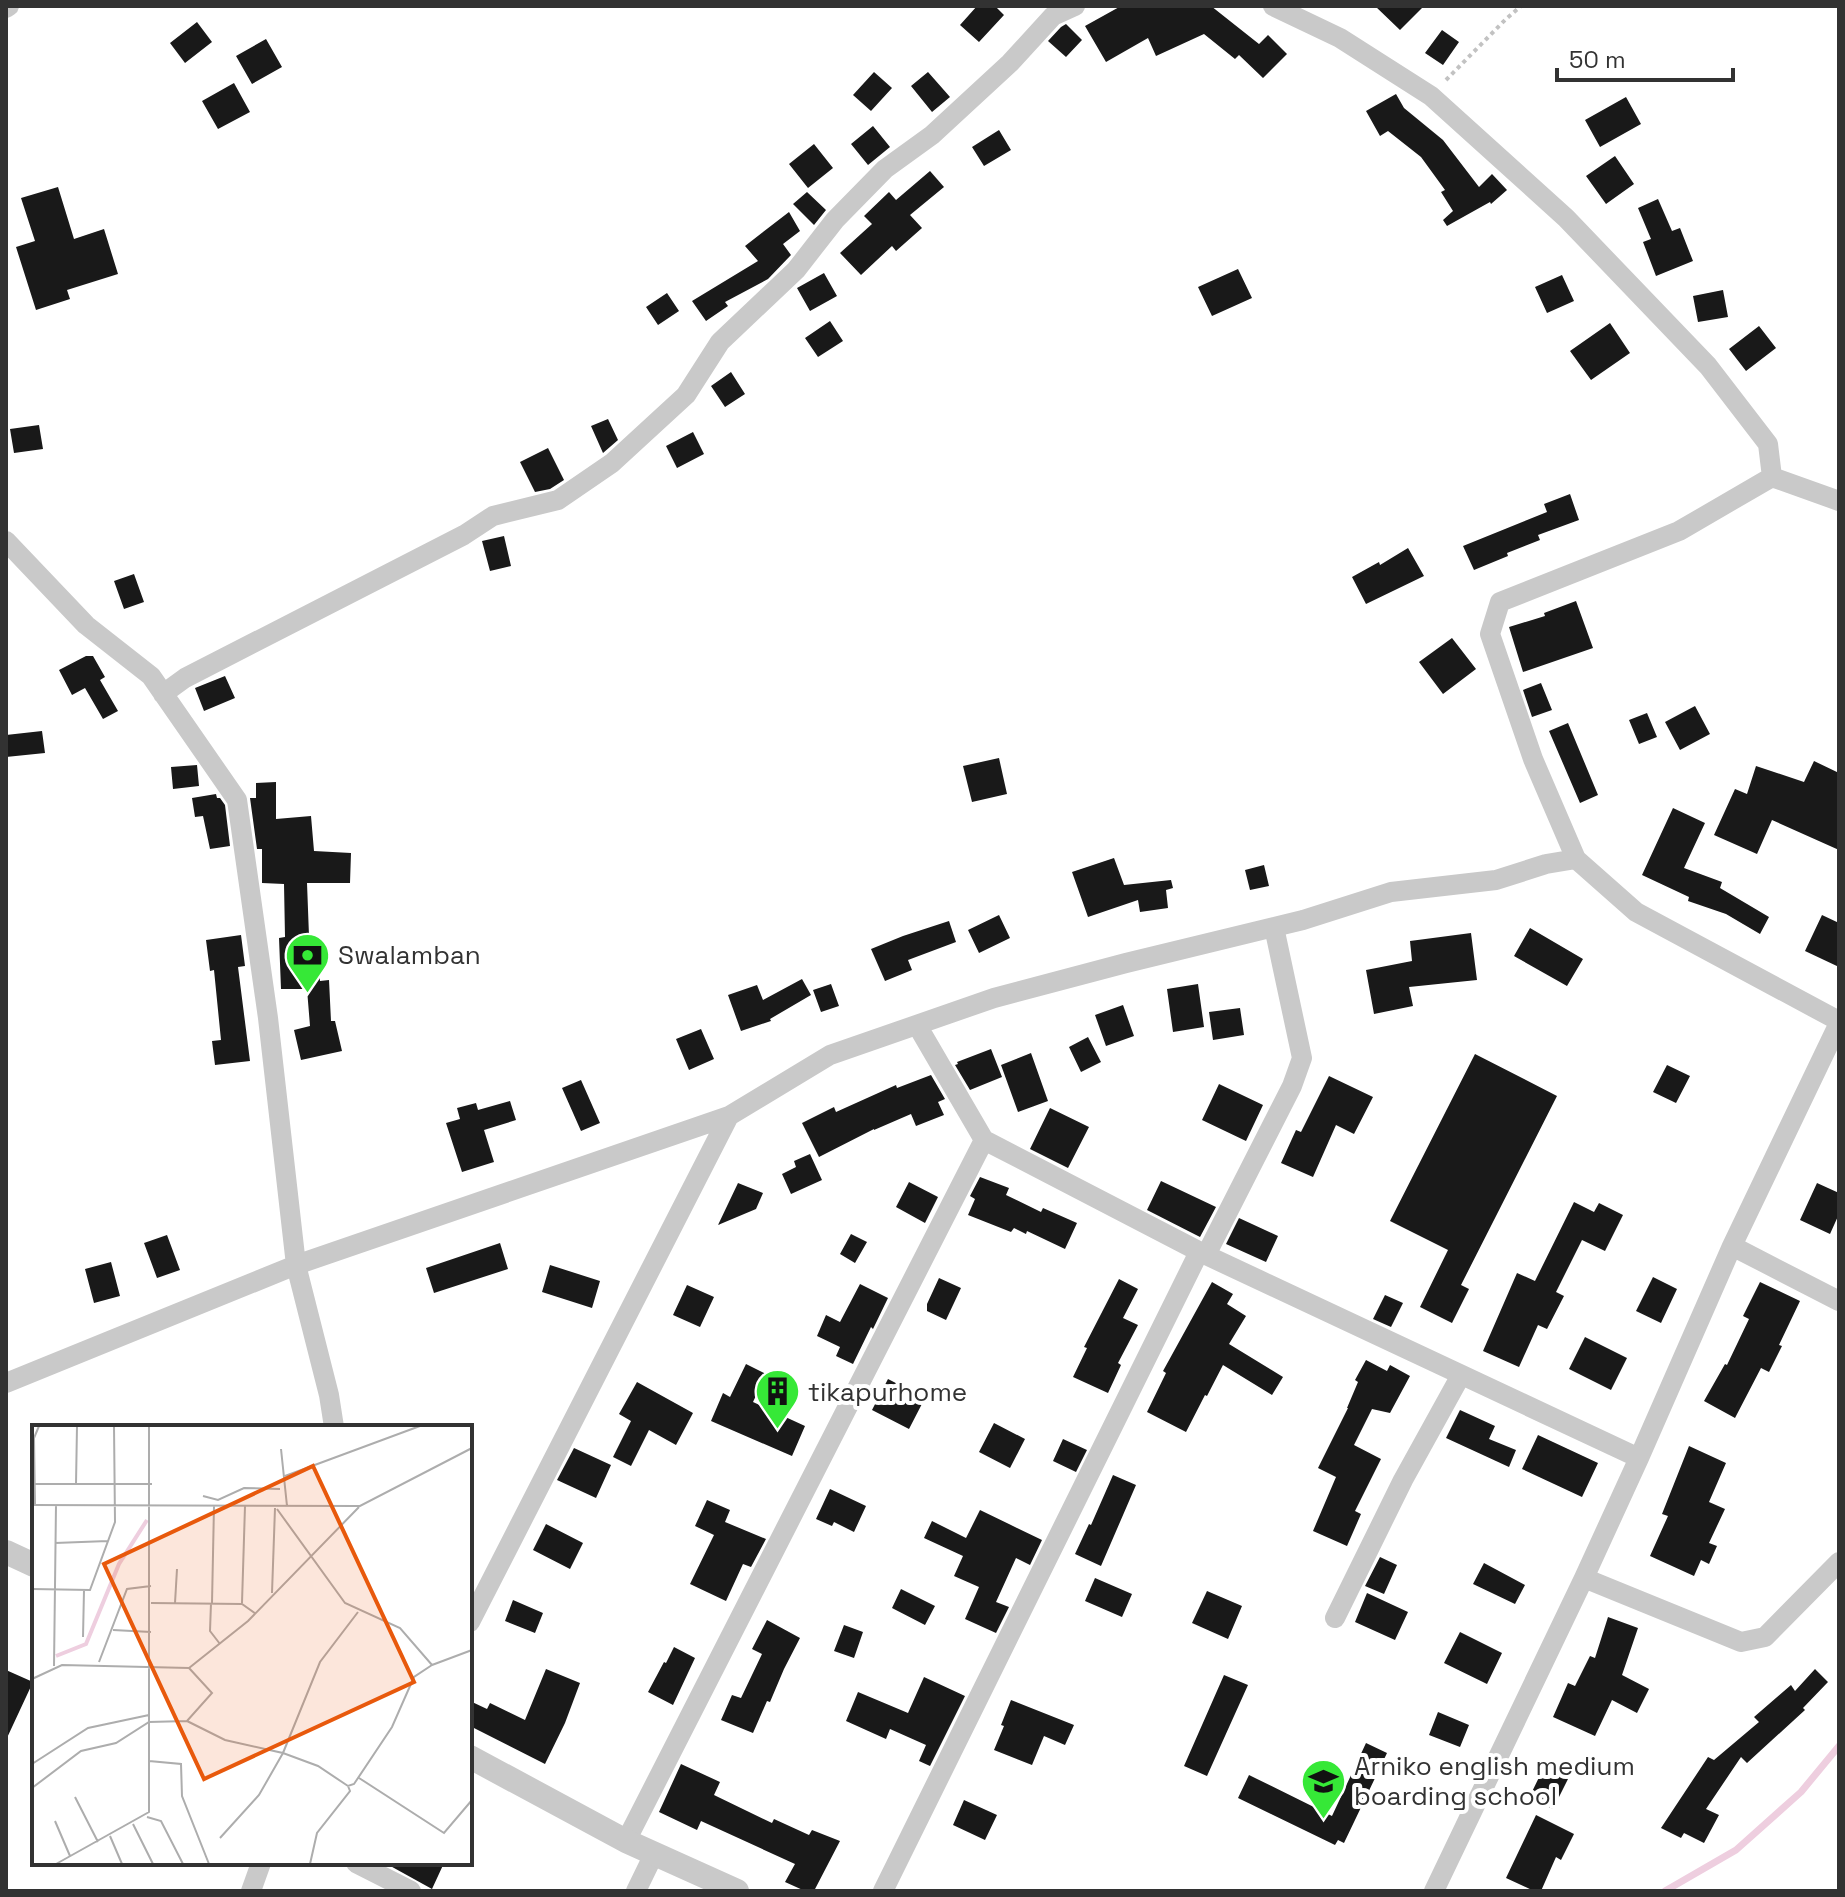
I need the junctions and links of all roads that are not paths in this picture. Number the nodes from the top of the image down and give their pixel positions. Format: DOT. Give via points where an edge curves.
graph roads {
  1 [pos="1075,6"];
  2 [pos="1273,6"];
  3 [pos="1772,477"];
  4 [pos="1839,501"];
  5 [pos="6,541"];
  6 [pos="163,694"];
  7 [pos="1576,859"];
  8 [pos="1274,927"];
  9 [pos="1839,1022"];
  10 [pos="917,1025"];
  11 [pos="729,1116"];
  12 [pos="984,1140"];
  13 [pos="1732,1246"];
  14 [pos="1202,1253"];
  15 [pos="296,1265"];
  16 [pos="1839,1301"];
  17 [pos="1461,1375"];
  18 [pos="6,1383"];
  19 [pos="334,1425"];
  20 [pos="1639,1458"];
  21 [pos="6,1552"];
  22 [pos="1839,1562"];
  23 [pos="32,1564"];
  24 [pos="1584,1578"];
  25 [pos="472,1618"];
  26 [pos="1335,1618"];
  27 [pos="472,1758"];
  28 [pos="626,1841"];
  29 [pos="654,1854"];
  30 [pos="260,1865"];
  31 [pos="360,1865"];
  32 [pos="251,1891"];
  33 [pos="411,1891"];
  34 [pos="636,1891"];
  35 [pos="737,1891"];
  36 [pos="883,1891"];
  37 [pos="1434,1891"];
  1 -- 6 [label="street" via="1053,16 932,135 885,169 796,270 720,342 686,395 612,463 558,500 493,516"];
  2 -- 3 [label="street" via="1340,38 1431,96 1566,218 1708,366 1768,444"];
  3 -- 4 [label="street"];
  3 -- 7 [label="street" via="1679,531 1500,602 1490,634 1533,759"];
  5 -- 6 [label="street" via="86,625 151,676"];
  6 -- 15 [label="street" via="237,800"];
  7 -- 8 [label="street" via="1496,880 1391,892"];
  7 -- 9 [label="street" via="1636,912"];
  8 -- 10 [label="street" via="994,998"];
  8 -- 14 [label="street" via="1302,1058"];
  9 -- 13 [label="street"];
  10 -- 11 [label="street" via="830,1055"];
  10 -- 12 [label="street"];
  11 -- 15 [label="street"];
  11 -- 25 [label="street"];
  12 -- 14 [label="street"];
  12 -- 28 [label="street"];
  13 -- 16 [label="street"];
  13 -- 20 [label="street"];
  14 -- 17 [label="street"];
  14 -- 36 [label="street"];
  15 -- 18 [label="street"];
  15 -- 19 [label="street"];
  17 -- 20 [label="street"];
  17 -- 26 [label="street"];
  20 -- 24 [label="street"];
  21 -- 23 [label="street"];
  22 -- 24 [label="street" via="1765,1637 1741,1642"];
  24 -- 37 [label="street"];
  27 -- 28 [label="street"];
  28 -- 29 [label="street"];
  29 -- 34 [label="street"];
  29 -- 35 [label="street"];
  30 -- 32 [label="street"];
  31 -- 33 [label="street"];
}
